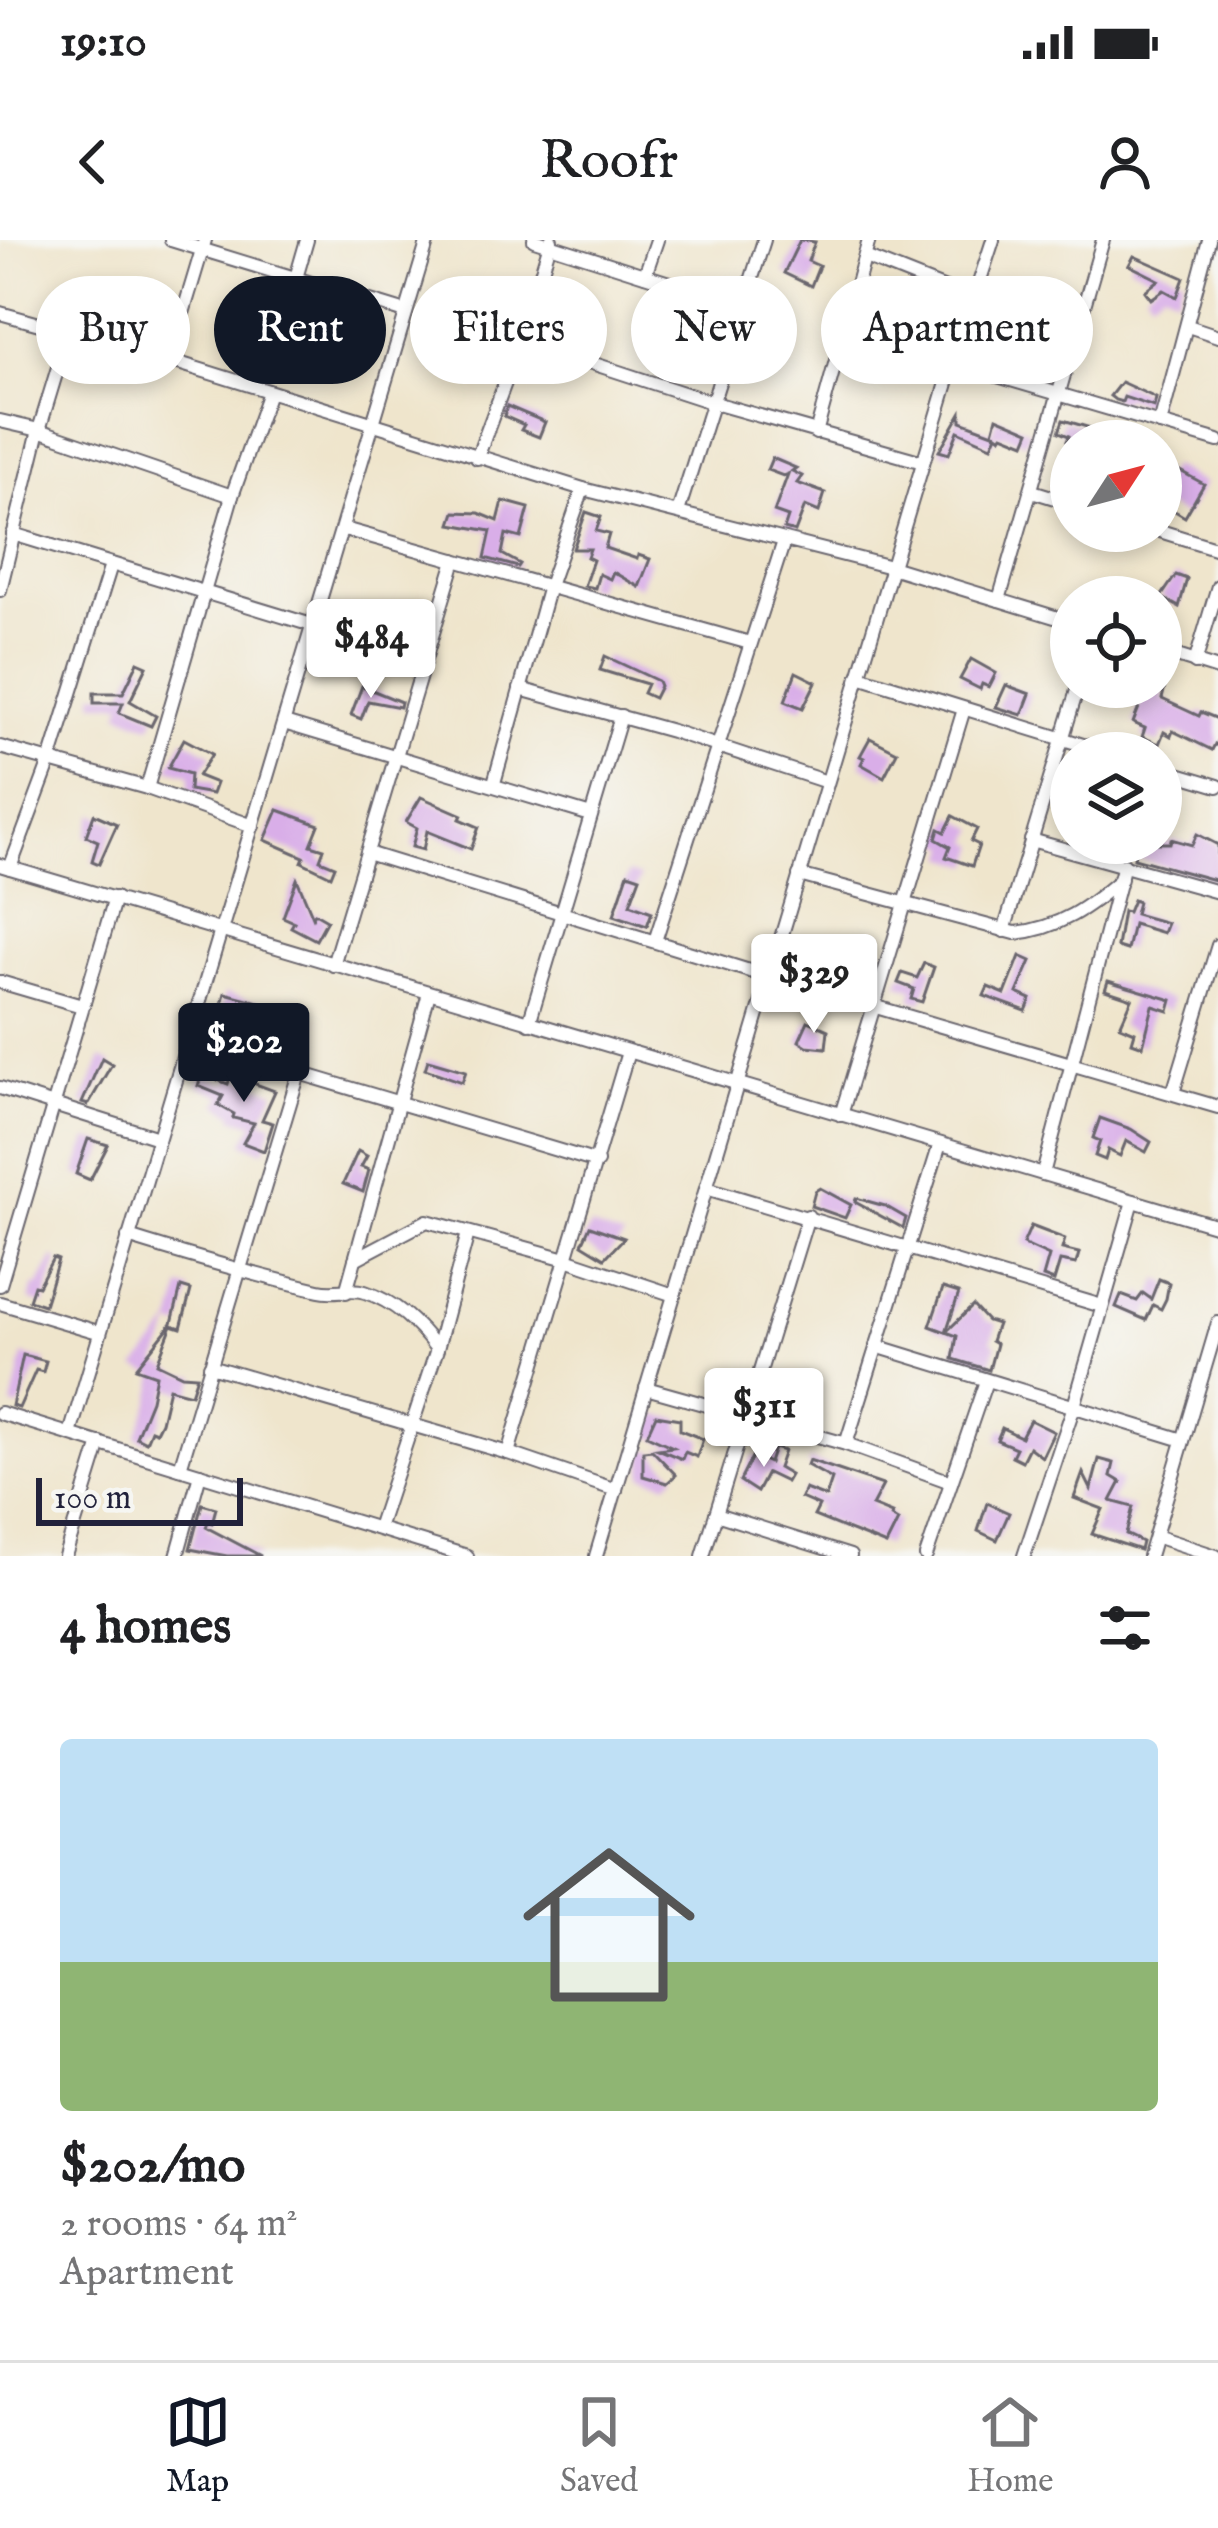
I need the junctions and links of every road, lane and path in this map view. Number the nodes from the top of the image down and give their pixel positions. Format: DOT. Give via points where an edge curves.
graph roads {
  1 [pos="171,240"];
  2 [pos="307,240"];
  3 [pos="428,240"];
  4 [pos="534,240"];
  5 [pos="657,240"];
  6 [pos="764,240"];
  7 [pos="869,240"];
  8 [pos="993,240"];
  9 [pos="1103,240"];
  10 [pos="1209,240"];
  11 [pos="551,243"];
  12 [pos="204,244"];
  13 [pos="865,257"];
  14 [pos="645,275"];
  15 [pos="291,276"];
  16 [pos="297,276"];
  17 [pos="541,276"];
  18 [pos="648,276"];
  19 [pos="754,276"];
  20 [pos="913,276"];
  21 [pos="982,276"];
  22 [pos="190,290"];
  23 [pos="386,306"];
  24 [pos="406,312"];
  25 [pos="0,313"];
  26 [pos="36,323"];
  27 [pos="1188,326"];
  28 [pos="1218,337"];
  29 [pos="190,367"];
  30 [pos="607,369"];
  31 [pos="53,384"];
  32 [pos="505,384"];
  33 [pos="720,384"];
  34 [pos="947,384"];
  35 [pos="1025,384"];
  36 [pos="269,392"];
  37 [pos="1060,394"];
  38 [pos="714,404"];
  39 [pos="1147,420"];
  40 [pos="1161,420"];
  41 [pos="0,421"];
  42 [pos="376,424"];
  43 [pos="39,430"];
  44 [pos="1182,430"];
  45 [pos="816,433"];
  46 [pos="1218,441"];
  47 [pos="478,458"];
  48 [pos="923,462"];
  49 [pos="583,488"];
  50 [pos="1032,491"];
  51 [pos="232,496"];
  52 [pos="1050,497"];
  53 [pos="678,512"];
  54 [pos="344,529"];
  55 [pos="13,534"];
  56 [pos="1182,538"];
  57 [pos="784,541"];
  58 [pos="1218,549"];
  59 [pos="455,560"];
  60 [pos="111,565"];
  61 [pos="892,567"];
  62 [pos="549,586"];
  63 [pos="1218,586"];
  64 [pos="0,590"];
  65 [pos="203,591"];
  66 [pos="999,600"];
  67 [pos="1050,616"];
  68 [pos="315,626"];
  69 [pos="750,644"];
  70 [pos="1182,659"];
  71 [pos="1195,663"];
  72 [pos="1218,669"];
  73 [pos="859,676"];
  74 [pos="520,689"];
  75 [pos="964,709"];
  76 [pos="621,716"];
  77 [pos="284,724"];
  78 [pos="1050,735"];
  79 [pos="720,746"];
  80 [pos="0,747"];
  81 [pos="397,757"];
  82 [pos="50,761"];
  83 [pos="1050,775"];
  84 [pos="1182,776"];
  85 [pos="827,782"];
  86 [pos="494,783"];
  87 [pos="1218,787"];
  88 [pos="147,788"];
  89 [pos="591,815"];
  90 [pos="253,826"];
  91 [pos="1031,840"];
  92 [pos="367,853"];
  93 [pos="5,866"];
  94 [pos="1122,871"];
  95 [pos="800,875"];
  96 [pos="1218,892"];
  97 [pos="115,898"];
  98 [pos="904,904"];
  99 [pos="562,913"];
  100 [pos="1004,932"];
  101 [pos="223,933"];
  102 [pos="655,941"];
  103 [pos="1218,945"];
  104 [pos="333,965"];
  105 [pos="769,977"];
  106 [pos="0,982"];
  107 [pos="429,993"];
  108 [pos="82,1006"];
  109 [pos="876,1007"];
  110 [pos="529,1023"];
  111 [pos="189,1040"];
  112 [pos="628,1052"];
  113 [pos="1072,1062"];
  114 [pos="299,1073"];
  115 [pos="737,1084"];
  116 [pos="0,1088"];
  117 [pos="1173,1093"];
  118 [pos="399,1103"];
  119 [pos="52,1105"];
  120 [pos="1218,1107"];
  121 [pos="841,1114"];
  122 [pos="158,1138"];
  123 [pos="940,1144"];
  124 [pos="597,1162"];
  125 [pos="1043,1174"];
  126 [pos="706,1188"];
  127 [pos="1133,1201"];
  128 [pos="808,1216"];
  129 [pos="1218,1226"];
  130 [pos="468,1233"];
  131 [pos="128,1237"];
  132 [pos="909,1246"];
  133 [pos="356,1259"];
  134 [pos="566,1259"];
  135 [pos="239,1271"];
  136 [pos="0,1285"];
  137 [pos="346,1292"];
  138 [pos="674,1295"];
  139 [pos="0,1303"];
  140 [pos="1102,1306"];
  141 [pos="1218,1323"];
  142 [pos="98,1332"];
  143 [pos="1215,1341"];
  144 [pos="876,1346"];
  145 [pos="437,1349"];
  146 [pos="210,1366"];
  147 [pos="986,1381"];
  148 [pos="646,1388"];
  149 [pos="1074,1406"];
  150 [pos="0,1413"];
  151 [pos="746,1417"];
  152 [pos="410,1425"];
  153 [pos="70,1434"];
  154 [pos="1183,1440"];
  155 [pos="100,1443"];
  156 [pos="846,1444"];
  157 [pos="508,1453"];
  158 [pos="180,1468"];
  159 [pos="200,1474"];
  160 [pos="951,1482"];
  161 [pos="616,1490"];
  162 [pos="716,1514"];
  163 [pos="378,1528"];
  164 [pos="1155,1536"];
  165 [pos="65,1556"];
  166 [pos="178,1556"];
  167 [pos="467,1556"];
  168 [pos="596,1556"];
  169 [pos="704,1556"];
  170 [pos="850,1556"];
  171 [pos="926,1556"];
  172 [pos="1024,1556"];
  173 [pos="1149,1556"];
  174 [pos="1216,1556"];
  1 -- 12 [label="street"];
  2 -- 16 [label="street"];
  3 -- 24 [label="street"];
  4 -- 11 [label="street"];
  5 -- 14 [label="street"];
  6 -- 19 [label="street"];
  7 -- 13 [label="street"];
  8 -- 21 [label="street"];
  9 -- 37 [label="street"];
  10 -- 27 [label="street"];
  11 -- 14 [label="street"];
  11 -- 17 [label="street"];
  12 -- 15 [label="street"];
  12 -- 22 [label="street"];
  13 -- 20 [label="street"];
  13 -- 45 [label="street"];
  14 -- 18 [label="street"];
  23 -- 24 [label="street"];
  24 -- 42 [label="street"];
  25 -- 26 [label="street"];
  27 -- 28 [label="street"];
  27 -- 40 [label="street"];
  29 -- 36 [label="street"];
  30 -- 38 [label="street"];
  31 -- 43 [label="street"];
  32 -- 47 [label="street"];
  33 -- 38 [label="street"];
  34 -- 48 [label="street"];
  35 -- 37 [label="street"];
  36 -- 42 [label="street"];
  36 -- 51 [label="street"];
  37 -- 39 [label="street"];
  37 -- 50 [label="street"];
  38 -- 45 [label="street"];
  38 -- 53 [label="street"];
  41 -- 43 [label="street"];
  42 -- 47 [label="street"];
  42 -- 54 [label="street"];
  43 -- 51 [label="street"];
  43 -- 55 [label="street"];
  44 -- 46 [label="street"];
  45 -- 48 [label="street"];
  47 -- 49 [label="street"];
  48 -- 61 [label="street"];
  49 -- 53 [label="street"];
  49 -- 62 [label="street"];
  50 -- 52 [label="street"];
  50 -- 66 [label="street"];
  51 -- 65 [label="street"];
  53 -- 57 [label="street"];
  54 -- 59 [label="street"];
  54 -- 68 [label="street"];
  55 -- 60 [label="street"];
  55 -- 64 [label="street"];
  56 -- 58 [label="street"];
  57 -- 61 [label="street"];
  57 -- 69 [label="street"];
  59 -- 62 [label="street"];
  59 -- 81 [label="street"];
  60 -- 65 [label="street"];
  60 -- 82 [label="street"];
  61 -- 66 [label="street"];
  61 -- 73 [label="street"];
  62 -- 69 [label="street"];
  62 -- 74 [label="street"];
  63 -- 71 [label="street"];
  65 -- 68 [label="street"];
  65 -- 88 [label="street"];
  66 -- 67 [label="street"];
  68 -- 77 [label="street"];
  69 -- 79 [label="street"];
  70 -- 71 [label="street"];
  71 -- 72 [label="street"];
  73 -- 75 [label="street"];
  73 -- 85 [label="street"];
  74 -- 76 [label="street"];
  74 -- 86 [label="street"];
  75 -- 78 [label="street"];
  75 -- 98 [label="street"];
  76 -- 79 [label="street"];
  76 -- 89 [label="street"];
  77 -- 81 [label="street"];
  77 -- 90 [label="street"];
  79 -- 85 [label="street"];
  79 -- 102 [label="street"];
  80 -- 82 [label="street"];
  81 -- 86 [label="street"];
  81 -- 92 [label="street"];
  82 -- 88 [label="street"];
  82 -- 93 [label="street"];
  83 -- 91 [label="street"];
  84 -- 87 [label="street"];
  85 -- 95 [label="street"];
  86 -- 89 [label="street"];
  88 -- 90 [label="street"];
  89 -- 99 [label="street"];
  90 -- 101 [label="street"];
  91 -- 94 [label="street"];
  91 -- 100 [label="street"];
  92 -- 99 [label="street"];
  92 -- 104 [label="street"];
  93 -- 97 [label="street"];
  94 -- 96 [label="street"];
  94 -- 100 [label="street" via="1065,920"];
  94 -- 113 [label="street"];
  95 -- 98 [label="street"];
  95 -- 105 [label="street"];
  97 -- 101 [label="street"];
  97 -- 108 [label="street"];
  98 -- 100 [label="street"];
  98 -- 109 [label="street"];
  99 -- 102 [label="street"];
  99 -- 110 [label="street"];
  101 -- 104 [label="street"];
  101 -- 111 [label="street"];
  102 -- 105 [label="street"];
  103 -- 117 [label="street"];
  104 -- 107 [label="street"];
  105 -- 115 [label="street"];
  106 -- 108 [label="street"];
  107 -- 110 [label="street"];
  107 -- 118 [label="street"];
  108 -- 119 [label="street"];
  109 -- 113 [label="street"];
  109 -- 121 [label="street"];
  110 -- 112 [label="street"];
  111 -- 114 [label="street"];
  111 -- 122 [label="street"];
  112 -- 115 [label="street"];
  112 -- 124 [label="street"];
  113 -- 117 [label="street"];
  113 -- 125 [label="street"];
  114 -- 118 [label="street"];
  114 -- 135 [label="street"];
  115 -- 121 [label="street"];
  115 -- 126 [label="street"];
  116 -- 119 [label="street"];
  117 -- 120 [label="street"];
  118 -- 124 [label="street"];
  118 -- 133 [label="street"];
  119 -- 122 [label="street"];
  119 -- 136 [label="street"];
  121 -- 123 [label="street"];
  122 -- 131 [label="street"];
  123 -- 125 [label="street"];
  123 -- 132 [label="street"];
  124 -- 134 [label="street"];
  125 -- 127 [label="street"];
  126 -- 128 [label="street"];
  126 -- 138 [label="street"];
  127 -- 129 [label="street"];
  127 -- 140 [label="street"];
  128 -- 132 [label="street"];
  128 -- 151 [label="street"];
  130 -- 133 [label="street" via="424,1221"];
  130 -- 134 [label="street"];
  130 -- 145 [label="street"];
  131 -- 135 [label="street"];
  131 -- 142 [label="street"];
  132 -- 140 [label="street"];
  132 -- 144 [label="street"];
  133 -- 137 [label="street"];
  134 -- 138 [label="street"];
  134 -- 157 [label="street"];
  135 -- 137 [label="street"];
  135 -- 146 [label="street"];
  137 -- 145 [label="street" via="393,1305"];
  138 -- 148 [label="street"];
  139 -- 142 [label="street"];
  140 -- 149 [label="street"];
  141 -- 143 [label="street"];
  142 -- 153 [label="street"];
  143 -- 154 [label="street"];
  144 -- 147 [label="street"];
  144 -- 156 [label="street"];
  145 -- 152 [label="street"];
  146 -- 152 [label="street"];
  146 -- 158 [label="street"];
  147 -- 149 [label="street"];
  147 -- 160 [label="street"];
  148 -- 151 [label="street"];
  148 -- 161 [label="street"];
  149 -- 154 [label="street"];
  149 -- 172 [label="street"];
  150 -- 153 [label="street"];
  151 -- 156 [label="street"];
  151 -- 162 [label="street"];
  152 -- 157 [label="street"];
  152 -- 163 [label="street"];
  153 -- 155 [label="street"];
  154 -- 164 [label="street"];
  155 -- 158 [label="street"];
  155 -- 165 [label="street"];
  156 -- 160 [label="street"];
  157 -- 161 [label="street"];
  158 -- 159 [label="street"];
  159 -- 163 [label="street"];
  159 -- 166 [label="street"];
  160 -- 171 [label="street"];
  161 -- 168 [label="street"];
  162 -- 169 [label="street"];
  162 -- 170 [label="street"];
  163 -- 167 [label="street"];
  164 -- 173 [label="street"];
  164 -- 174 [label="street"];
}
